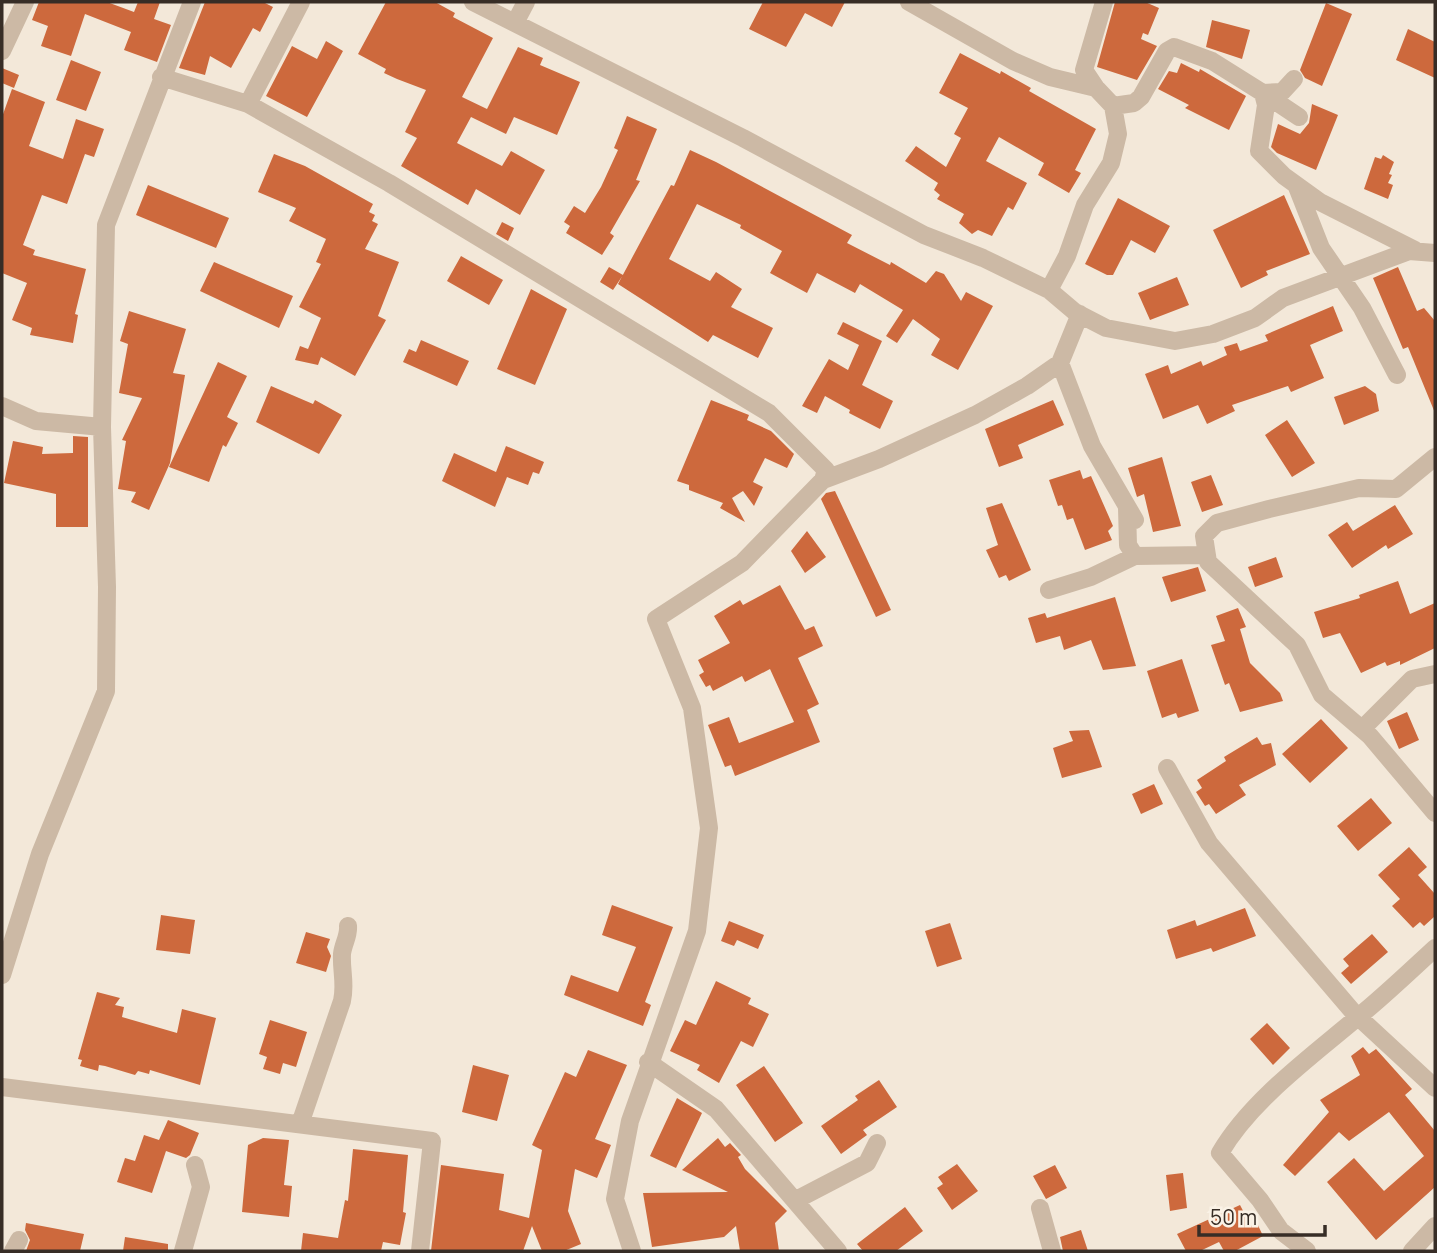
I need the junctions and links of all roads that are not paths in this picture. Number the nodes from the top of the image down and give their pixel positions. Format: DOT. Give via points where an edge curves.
graph roads {
  1 [pos="24,2"];
  2 [pos="192,2"];
  3 [pos="301,2"];
  4 [pos="473,2"];
  5 [pos="526,2"];
  6 [pos="909,2"];
  7 [pos="1104,2"];
  8 [pos="516,21"];
  9 [pos="2,51"];
  10 [pos="160,77"];
  11 [pos="1294,79"];
  12 [pos="1096,88"];
  13 [pos="1263,93"];
  14 [pos="248,104"];
  15 [pos="1113,106"];
  16 [pos="1299,117"];
  17 [pos="1297,187"];
  18 [pos="1415,250"];
  19 [pos="1435,253"];
  20 [pos="1343,277"];
  21 [pos="1049,290"];
  22 [pos="1080,314"];
  23 [pos="1060,363"];
  24 [pos="1397,376"];
  25 [pos="2,406"];
  26 [pos="102,426"];
  27 [pos="1435,457"];
  28 [pos="823,480"];
  29 [pos="1207,555"];
  30 [pos="1135,556"];
  31 [pos="1049,590"];
  32 [pos="1435,674"];
  33 [pos="1362,729"];
  34 [pos="1167,768"];
  35 [pos="1435,813"];
  36 [pos="348,926"];
  37 [pos="1435,948"];
  38 [pos="2,975"];
  39 [pos="1358,1017"];
  40 [pos="648,1062"];
  41 [pos="2,1087"];
  42 [pos="1435,1088"];
  43 [pos="300,1124"];
  44 [pos="877,1143"];
  45 [pos="195,1165"];
  46 [pos="796,1200"];
  47 [pos="1040,1209"];
  48 [pos="1435,1226"];
  49 [pos="183,1251"];
  50 [pos="420,1251"];
  51 [pos="632,1251"];
  52 [pos="838,1251"];
  53 [pos="1052,1251"];
  54 [pos="1307,1251"];
  55 [pos="1412,1251"];
  1 -- 9 [label="street"];
  2 -- 10 [label="street"];
  3 -- 14 [label="street"];
  4 -- 8 [label="street"];
  5 -- 8 [label="street"];
  6 -- 12 [label="street" via="1013,61 1050,77"];
  7 -- 12 [label="street" via="1084,70"];
  8 -- 21 [label="street" via="924,234"];
  10 -- 14 [label="street"];
  10 -- 26 [label="street" via="106,225"];
  11 -- 13 [label="street" via="1282,92"];
  12 -- 15 [label="street"];
  13 -- 15 [label="street" via="1212,61 1174,47 1167,51 1141,97"];
  13 -- 16 [label="street"];
  13 -- 17 [label="street" via="1266,105 1259,151"];
  14 -- 28 [label="street" via="389,183 769,413 826,470"];
  15 -- 21 [label="street" via="1118,134 1111,163 1084,205 1067,256"];
  17 -- 18 [label="street"];
  17 -- 20 [label="street" via="1321,248"];
  18 -- 19 [label="street"];
  18 -- 20 [label="street"];
  20 -- 22 [label="street" via="1283,298 1255,318 1213,334 1175,341 1106,328"];
  20 -- 24 [label="street"];
  21 -- 22 [label="street"];
  22 -- 23 [label="street"];
  23 -- 28 [label="street" via="975,415"];
  23 -- 30 [label="street" via="1092,446 1131,514 1128,545"];
  25 -- 26 [label="street" via="36,421"];
  26 -- 38 [label="street" via="106,691 40,855"];
  27 -- 29 [label="street" via="1396,489 1359,488 1217,523 1204,536"];
  28 -- 40 [label="street" via="742,563 656,619 692,708 709,828 697,931"];
  29 -- 30 [label="street"];
  29 -- 33 [label="street" via="1208,562 1297,645 1322,695"];
  30 -- 31 [label="street"];
  32 -- 33 [label="street" via="1412,680"];
  33 -- 35 [label="street"];
  34 -- 39 [label="street" via="1209,843"];
  36 -- 43 [label="street" via="342,951 346,985"];
  37 -- 39 [label="street"];
  39 -- 42 [label="street"];
  39 -- 54 [label="street" via="1292,1070 1230,1136 1220,1153 1281,1231"];
  40 -- 46 [label="street" via="716,1109"];
  40 -- 51 [label="street" via="630,1121 615,1199"];
  41 -- 43 [label="street"];
  43 -- 50 [label="street" via="432,1141"];
  44 -- 46 [label="street" via="867,1163"];
  45 -- 49 [label="street" via="201,1187"];
  46 -- 52 [label="street"];
  47 -- 53 [label="street"];
  48 -- 55 [label="street"];
}
